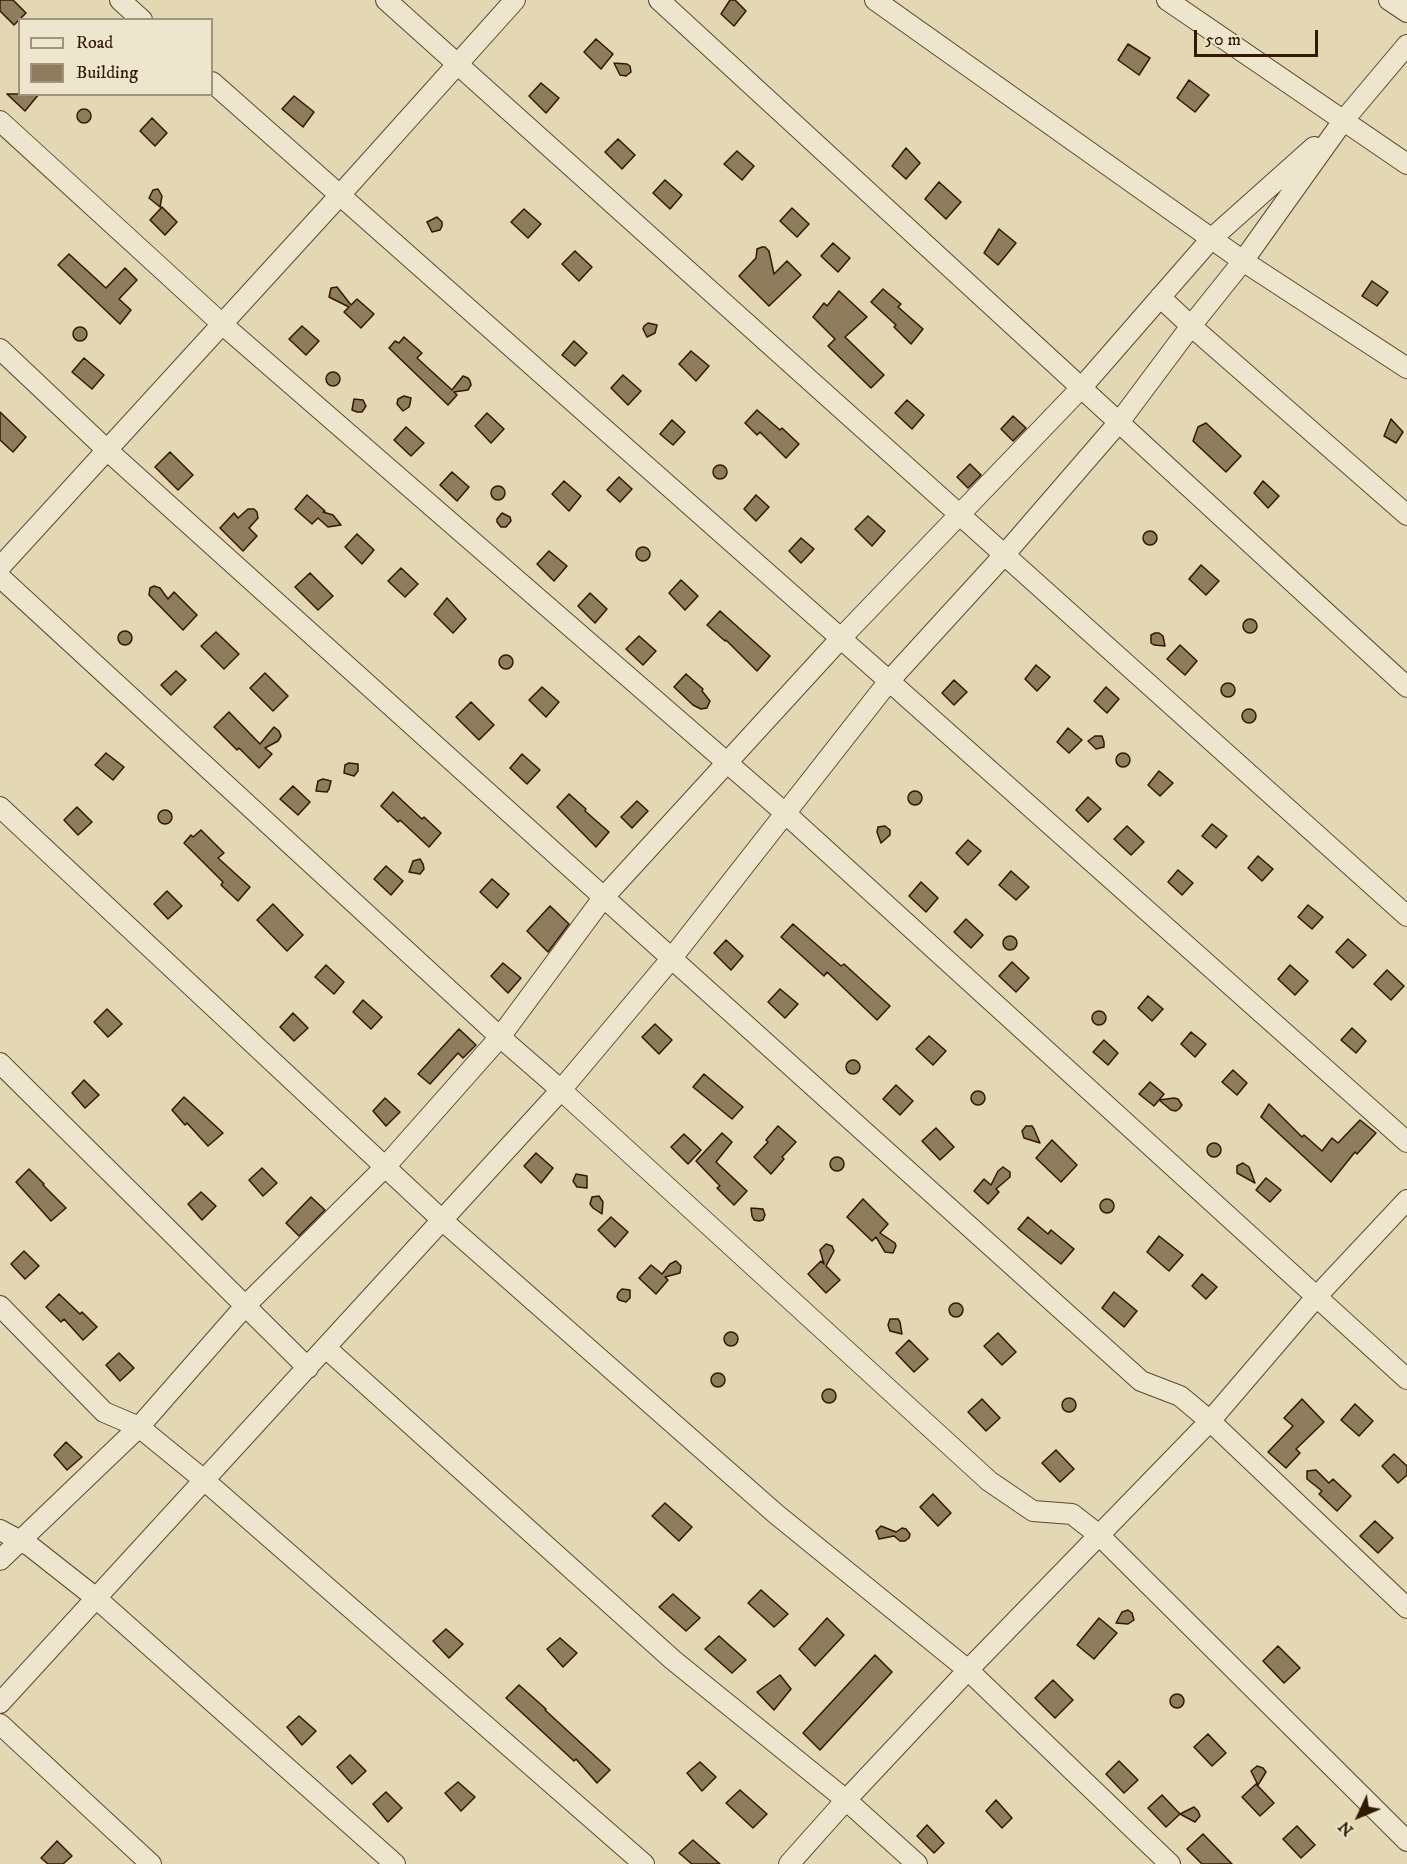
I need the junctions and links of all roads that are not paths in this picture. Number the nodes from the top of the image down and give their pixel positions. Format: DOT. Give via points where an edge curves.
graph roads {
  1 [pos="120,0"];
  2 [pos="386,0"];
  3 [pos="515,0"];
  4 [pos="659,0"];
  5 [pos="875,0"];
  6 [pos="1167,0"];
  7 [pos="1389,0"];
  8 [pos="1407,12"];
  9 [pos="140,18"];
  10 [pos="1407,45"];
  11 [pos="458,65"];
  12 [pos="213,83"];
  13 [pos="1343,121"];
  14 [pos="0,122"];
  15 [pos="1407,164"];
  16 [pos="340,195"];
  17 [pos="1211,239"];
  18 [pos="1243,261"];
  19 [pos="1160,297"];
  20 [pos="222,324"];
  21 [pos="1191,326"];
  22 [pos="0,349"];
  23 [pos="1407,368"];
  24 [pos="1082,387"];
  25 [pos="1120,421"];
  26 [pos="107,450"];
  27 [pos="959,513"];
  28 [pos="1407,515"];
  29 [pos="1005,554"];
  30 [pos="0,567"];
  31 [pos="0,577"];
  32 [pos="841,638"];
  33 [pos="889,681"];
  34 [pos="1407,687"];
  35 [pos="727,762"];
  36 [pos="0,807"];
  37 [pos="785,813"];
  38 [pos="603,898"];
  39 [pos="1407,916"];
  40 [pos="671,959"];
  41 [pos="500,1037"];
  42 [pos="0,1063"];
  43 [pos="561,1090"];
  44 [pos="1407,1142"];
  45 [pos="384,1167"];
  46 [pos="1407,1200"];
  47 [pos="442,1220"];
  48 [pos="1317,1296"];
  49 [pos="0,1306"];
  50 [pos="245,1306"];
  51 [pos="326,1348"];
  52 [pos="308,1368"];
  53 [pos="1407,1379"];
  54 [pos="1210,1421"];
  55 [pos="139,1427"];
  56 [pos="204,1480"];
  57 [pos="0,1530"];
  58 [pos="1099,1535"];
  59 [pos="20,1541"];
  60 [pos="0,1560"];
  61 [pos="96,1598"];
  62 [pos="1407,1608"];
  63 [pos="968,1670"];
  64 [pos="0,1703"];
  65 [pos="0,1724"];
  66 [pos="846,1800"];
  67 [pos="1407,1841"];
  68 [pos="151,1864"];
  69 [pos="395,1864"];
  70 [pos="644,1864"];
  71 [pos="789,1864"];
  72 [pos="916,1864"];
  73 [pos="1170,1864"];
  1 -- 9 [label="street"];
  2 -- 11 [label="street"];
  3 -- 11 [label="street"];
  4 -- 24 [label="street"];
  5 -- 17 [label="street"];
  6 -- 13 [label="street"];
  7 -- 8 [label="street"];
  10 -- 13 [label="street"];
  11 -- 16 [label="street"];
  11 -- 27 [label="street"];
  12 -- 16 [label="street"];
  13 -- 15 [label="street"];
  13 -- 17 [label="street"];
  13 -- 18 [label="street"];
  14 -- 20 [label="street"];
  16 -- 20 [label="street"];
  16 -- 32 [label="street"];
  17 -- 18 [label="street"];
  17 -- 19 [label="street"];
  18 -- 21 [label="street"];
  18 -- 23 [label="street"];
  19 -- 21 [label="street"];
  19 -- 24 [label="street"];
  20 -- 26 [label="street"];
  20 -- 35 [label="street"];
  21 -- 25 [label="street"];
  21 -- 28 [label="street"];
  22 -- 26 [label="street"];
  24 -- 25 [label="street"];
  24 -- 27 [label="street"];
  25 -- 29 [label="street"];
  25 -- 34 [label="street"];
  26 -- 30 [label="street"];
  26 -- 38 [label="street"];
  27 -- 29 [label="street"];
  27 -- 32 [label="street"];
  29 -- 33 [label="street"];
  29 -- 39 [label="street"];
  31 -- 41 [label="street"];
  32 -- 33 [label="street"];
  32 -- 35 [label="street"];
  33 -- 37 [label="street"];
  33 -- 44 [label="street"];
  35 -- 37 [label="street"];
  35 -- 38 [label="street"];
  36 -- 45 [label="street"];
  37 -- 40 [label="street"];
  37 -- 48 [label="street"];
  38 -- 40 [label="street"];
  38 -- 41 [label="street"];
  40 -- 43 [label="street"];
  40 -- 54 [label="street" via="1141,1381 1180,1396"];
  41 -- 43 [label="street"];
  41 -- 45 [label="street"];
  42 -- 50 [label="street"];
  43 -- 47 [label="street"];
  43 -- 58 [label="street" via="989,1481 1033,1511 1072,1514"];
  45 -- 47 [label="street"];
  45 -- 50 [label="street"];
  46 -- 48 [label="street"];
  47 -- 51 [label="street"];
  47 -- 63 [label="street" via="776,1514"];
  48 -- 53 [label="street"];
  48 -- 54 [label="street"];
  49 -- 55 [label="street" via="104,1412"];
  50 -- 52 [label="street"];
  50 -- 55 [label="street"];
  51 -- 52 [label="street"];
  51 -- 66 [label="street" via="674,1660"];
  52 -- 56 [label="street"];
  54 -- 58 [label="street"];
  54 -- 62 [label="street"];
  55 -- 56 [label="street"];
  55 -- 59 [label="street"];
  56 -- 61 [label="street"];
  56 -- 70 [label="street"];
  57 -- 59 [label="street"];
  58 -- 63 [label="street"];
  58 -- 67 [label="street"];
  59 -- 60 [label="street"];
  59 -- 61 [label="street"];
  61 -- 64 [label="street"];
  61 -- 69 [label="street"];
  63 -- 66 [label="street"];
  63 -- 73 [label="street"];
  65 -- 68 [label="street"];
  66 -- 71 [label="street"];
  66 -- 72 [label="street"];
}
